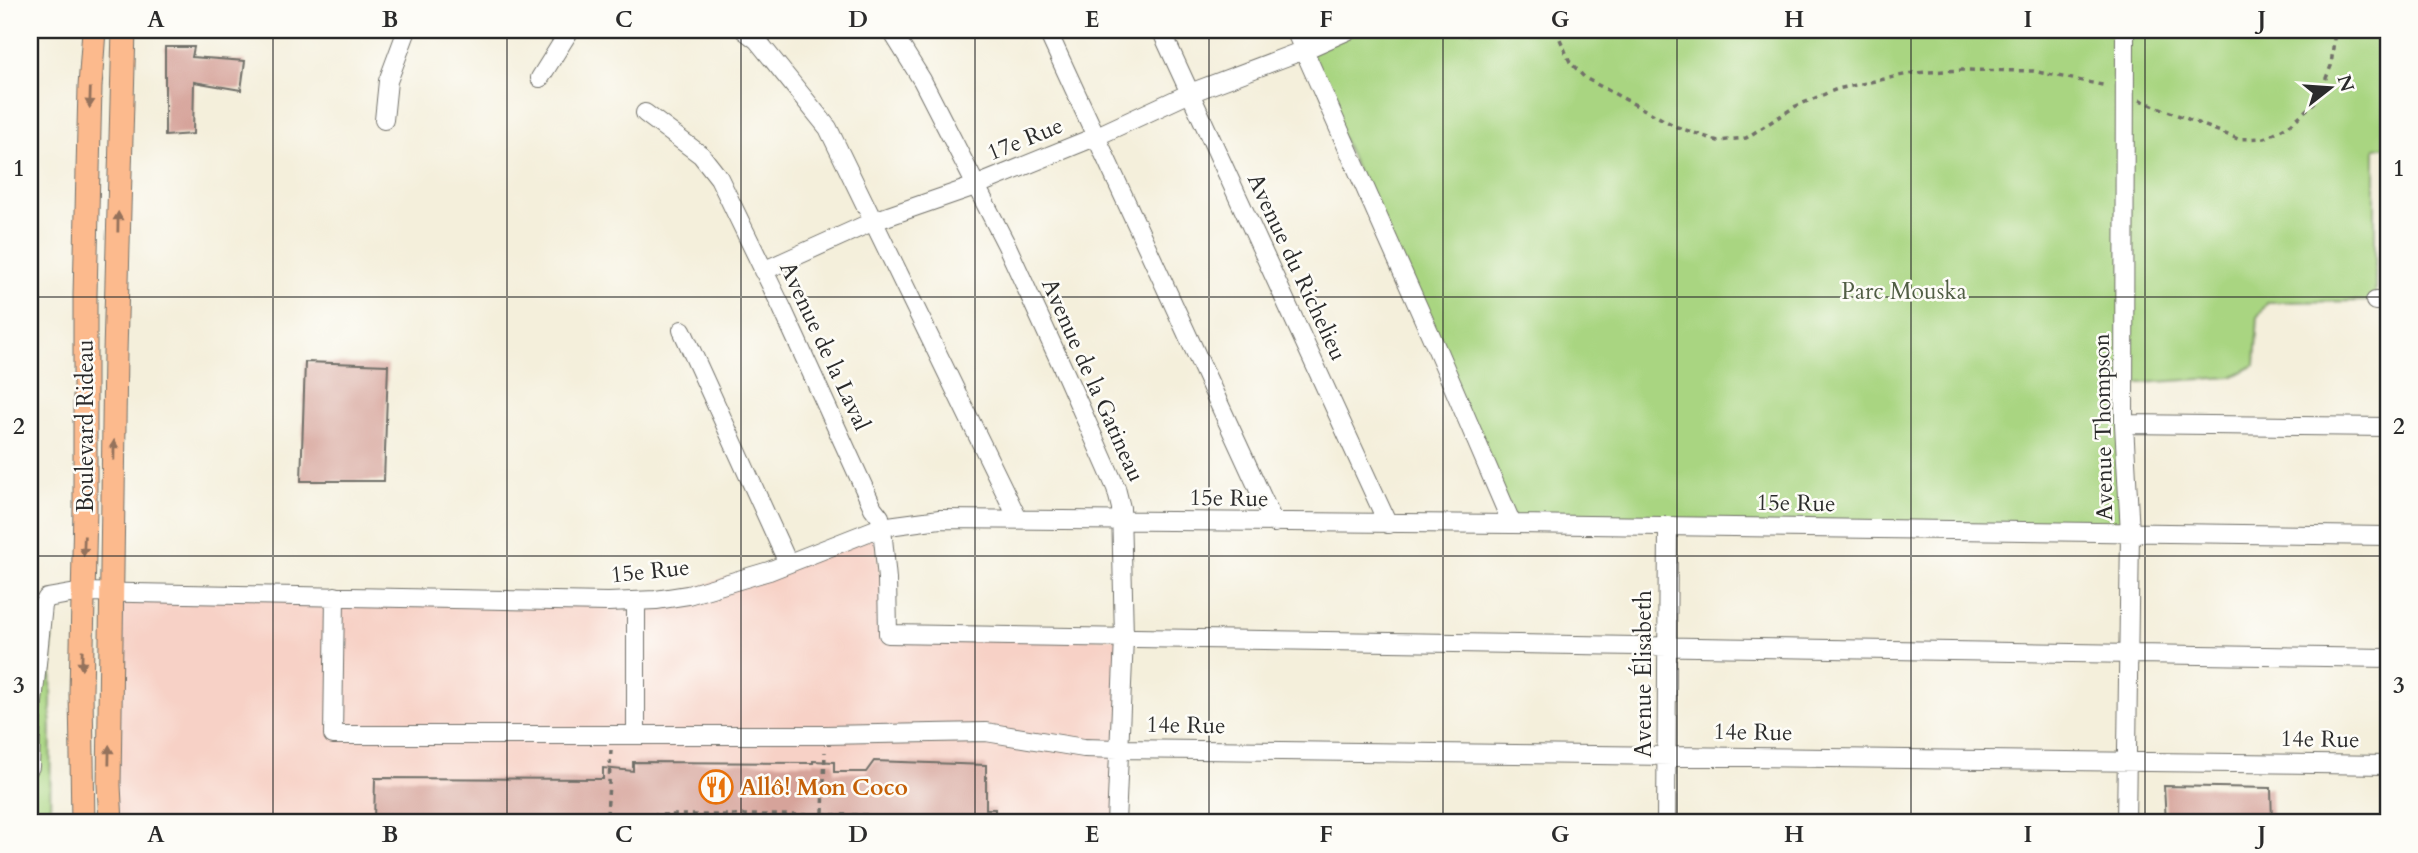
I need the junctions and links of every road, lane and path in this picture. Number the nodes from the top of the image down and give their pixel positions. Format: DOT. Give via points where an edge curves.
graph roads {
  1 [pos="94,30"];
  2 [pos="124,30"];
  3 [pos="407,30"];
  4 [pos="570,30"];
  5 [pos="744,30"];
  6 [pos="891,30"];
  7 [pos="1047,30"];
  8 [pos="1161,30"];
  9 [pos="1294,30"];
  10 [pos="1349,30"];
  11 [pos="1556,30"];
  12 [pos="2125,30"];
  13 [pos="2335,30"];
  14 [pos="1304,50"];
  15 [pos="540,78"];
  16 [pos="1190,93"];
  17 [pos="2125,94"];
  18 [pos="645,113"];
  19 [pos="384,120"];
  20 [pos="1095,137"];
  21 [pos="975,186"];
  22 [pos="874,221"];
  23 [pos="763,271"];
  24 [pos="682,330"];
  25 [pos="30,371"];
  26 [pos="2124,424"];
  27 [pos="2388,427"];
  28 [pos="30,461"];
  29 [pos="1018,519"];
  30 [pos="1123,521"];
  31 [pos="1274,523"];
  32 [pos="1388,524"];
  33 [pos="1512,524"];
  34 [pos="1668,526"];
  35 [pos="881,527"];
  36 [pos="2130,533"];
  37 [pos="2388,536"];
  38 [pos="788,563"];
  39 [pos="82,592"];
  40 [pos="112,592"];
  41 [pos="335,596"];
  42 [pos="636,601"];
  43 [pos="1124,638"];
  44 [pos="1667,646"];
  45 [pos="2129,653"];
  46 [pos="2388,658"];
  47 [pos="636,733"];
  48 [pos="611,734"];
  49 [pos="824,735"];
  50 [pos="1118,749"];
  51 [pos="1667,756"];
  52 [pos="2127,761"];
  53 [pos="2388,765"];
  54 [pos="30,766"];
  55 [pos="823,813"];
  56 [pos="868,815"];
  57 [pos="83,823"];
  58 [pos="111,823"];
  59 [pos="1116,823"];
  60 [pos="1666,823"];
  61 [pos="2126,823"];
  1 -- 39 [label="main road, Boulevard Rideau, one-way"];
  40 -- 2 [label="main road, Boulevard Rideau, one-way"];
  3 -- 19 [label="street" via="388,81"];
  4 -- 15 [label="street"];
  5 -- 22 [label="street" via="828,128"];
  6 -- 21 [label="street, Avenue de la Gatineau" via="922,80"];
  7 -- 20 [label="street"];
  8 -- 16 [label="street, Avenue du Richelieu"];
  9 -- 14 [label="street"];
  10 -- 14 [label="street, 17e Rue"];
  11 -- 17 [label="path" via="1570,62 1585,78 1677,127 1718,141 1746,138 1796,106 1837,89 1913,73 2033,71"];
  12 -- 17 [label="street, Avenue Thompson"];
  13 -- 17 [label="path" via="2331,66 2317,100 2291,124 2265,138 2238,139"];
  14 -- 16 [label="street, 17e Rue"];
  14 -- 33 [label="street"];
  16 -- 20 [label="street, 17e Rue"];
  16 -- 32 [label="street, Avenue du Richelieu"];
  17 -- 26 [label="street, Avenue Thompson"];
  18 -- 23 [label="street, Avenue de la Laval" via="701,155 719,178"];
  20 -- 21 [label="street, 17e Rue"];
  20 -- 31 [label="street"];
  21 -- 22 [label="street, 17e Rue"];
  21 -- 30 [label="street, Avenue de la Gatineau" via="1066,375 1115,488"];
  22 -- 23 [label="street, 17e Rue"];
  22 -- 29 [label="street"];
  23 -- 35 [label="street, Avenue de la Laval"];
  24 -- 38 [label="street"];
  25 -- 28 [label="path"];
  26 -- 27 [label="street"];
  26 -- 36 [label="street, Avenue Thompson"];
  29 -- 30 [label="street, 15e Rue"];
  29 -- 35 [label="street, 15e Rue" via="940,519"];
  30 -- 31 [label="street, 15e Rue"];
  30 -- 43 [label="street, Avenue de la Gatineau"];
  31 -- 32 [label="street, 15e Rue"];
  32 -- 33 [label="street, 15e Rue"];
  33 -- 34 [label="street, 15e Rue"];
  34 -- 36 [label="street, 15e Rue"];
  34 -- 44 [label="street, Avenue Élisabeth"];
  35 -- 38 [label="street, 15e Rue"];
  35 -- 43 [label="street, Avenue de la Laval" via="888,634"];
  36 -- 37 [label="street, 15e Rue"];
  36 -- 45 [label="street, Avenue Thompson"];
  38 -- 42 [label="street, 15e Rue" via="688,595"];
  39 -- 40 [label="street, 15e Rue"];
  39 -- 54 [label="street, 15e Rue" via="47,598 43,605"];
  39 -- 57 [label="main road, Boulevard Rideau, one-way"];
  40 -- 41 [label="street, 15e Rue"];
  58 -- 40 [label="main road, Boulevard Rideau, one-way"];
  41 -- 42 [label="street, 15e Rue"];
  41 -- 48 [label="street, 14e Rue" via="334,735"];
  42 -- 47 [label="street"];
  43 -- 44 [label="street"];
  43 -- 50 [label="street, Avenue de la Gatineau"];
  44 -- 45 [label="street"];
  44 -- 51 [label="street, Avenue Élisabeth"];
  45 -- 46 [label="street"];
  45 -- 52 [label="street, Avenue Thompson"];
  47 -- 48 [label="street, 14e Rue"];
  47 -- 49 [label="street, 14e Rue"];
  48 -- 55 [label="path" via="607,815"];
  49 -- 50 [label="street, 14e Rue" via="986,732"];
  49 -- 55 [label="path"];
  50 -- 51 [label="street, 14e Rue"];
  50 -- 59 [label="street, Avenue de la Gatineau"];
  51 -- 52 [label="street, 14e Rue"];
  51 -- 60 [label="street, Avenue Élisabeth"];
  52 -- 53 [label="street, 14e Rue"];
  52 -- 61 [label="street, Avenue Thompson"];
  55 -- 56 [label="path"];
}
